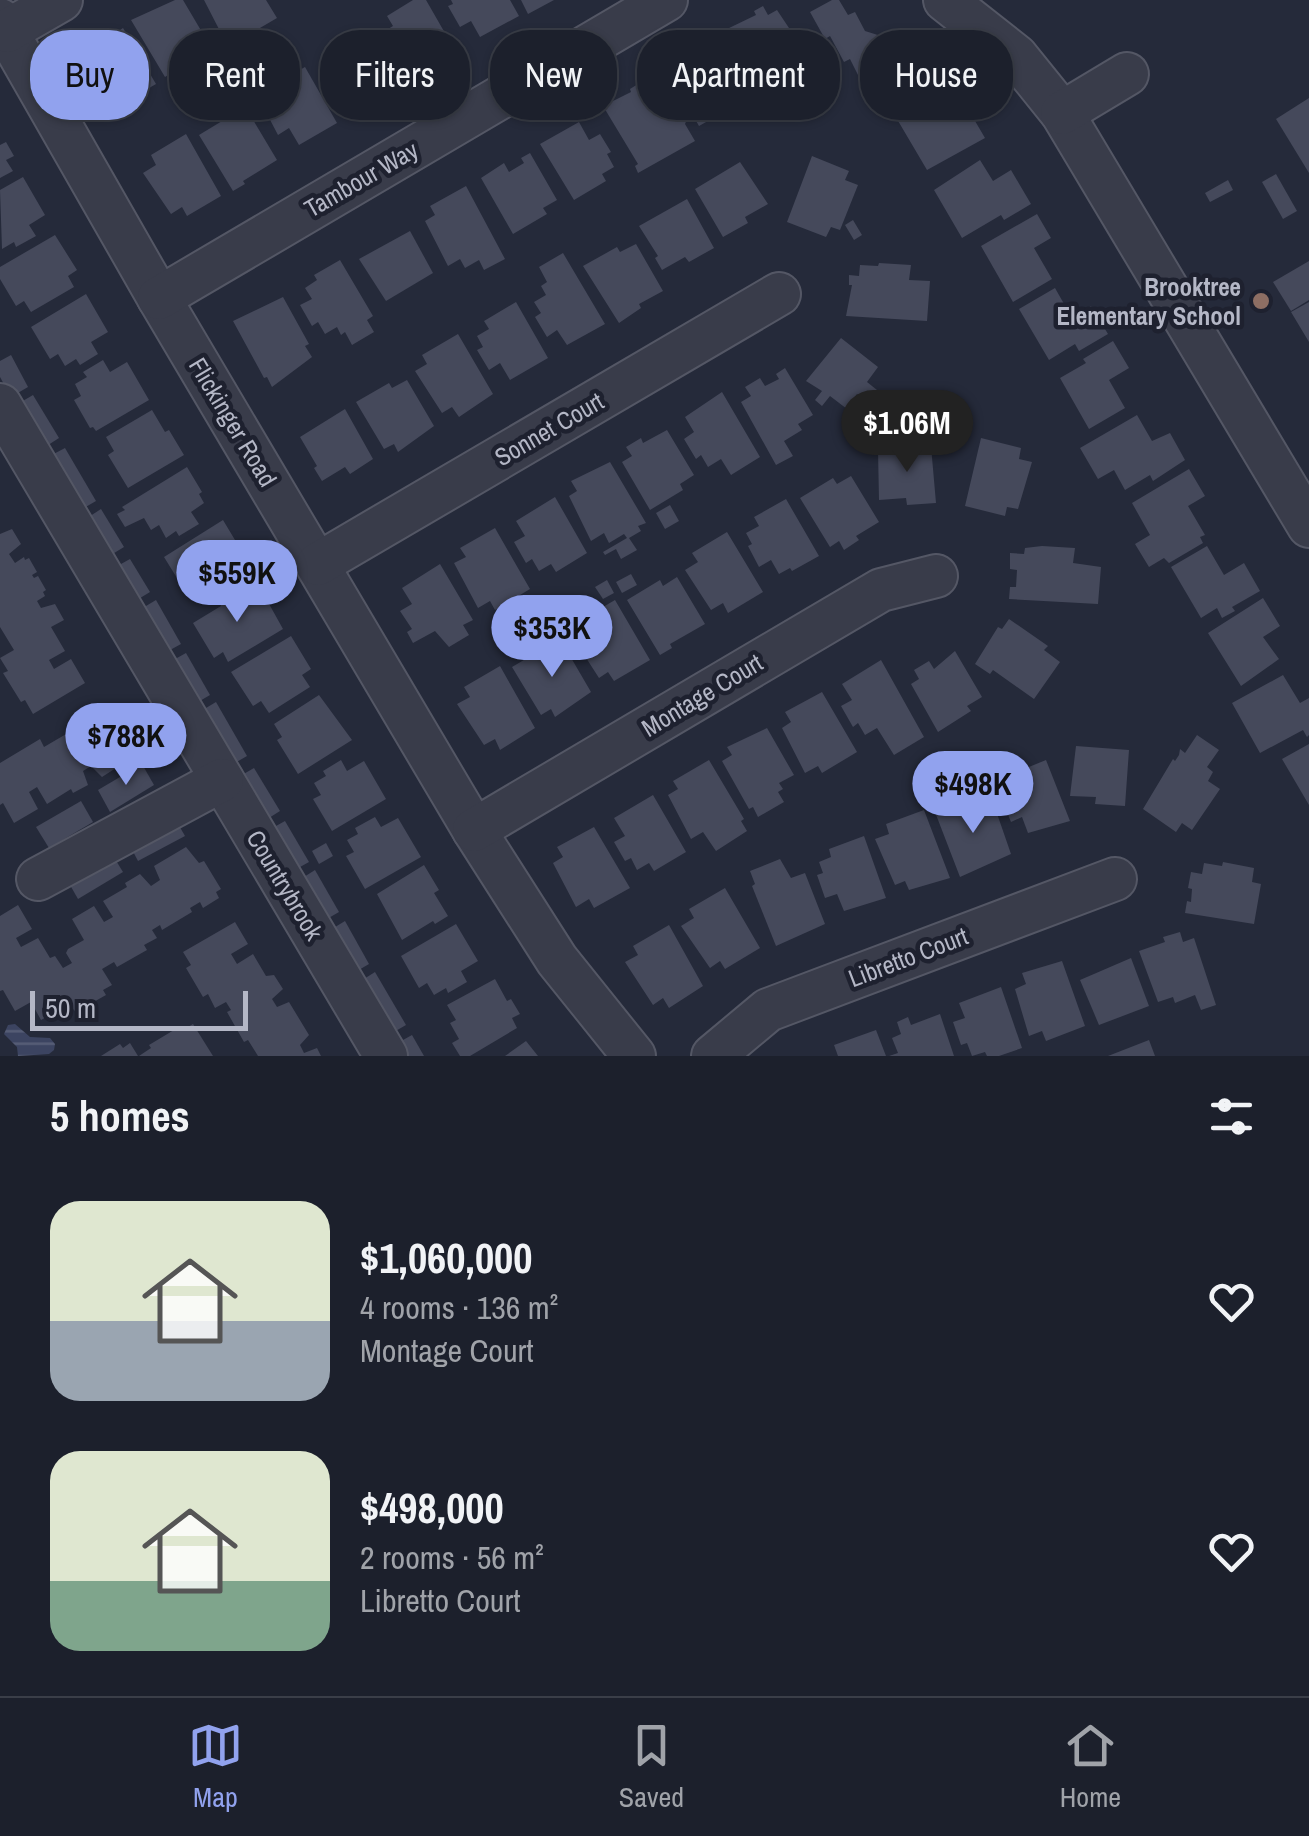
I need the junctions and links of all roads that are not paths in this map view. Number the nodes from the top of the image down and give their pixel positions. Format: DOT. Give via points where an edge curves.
graph roads {
  1 [pos="61,0"];
  2 [pos="666,0"];
  3 [pos="968,6"];
  4 [pos="3,25"];
  5 [pos="1127,74"];
  6 [pos="1062,113"];
  7 [pos="779,294"];
  8 [pos="159,298"];
  9 [pos="0,405"];
  10 [pos="1309,526"];
  11 [pos="318,564"];
  12 [pos="936,576"];
  13 [pos="222,780"];
  14 [pos="474,830"];
  15 [pos="38,879"];
  16 [pos="1115,879"];
  17 [pos="386,1056"];
  18 [pos="634,1056"];
  19 [pos="713,1056"];
  1 -- 4 [label="street"];
  2 -- 8 [label="street, Tambour Way"];
  3 -- 6 [label="street"];
  4 -- 8 [label="street, Flickinger Road"];
  5 -- 6 [label="street"];
  6 -- 10 [label="street"];
  7 -- 11 [label="street, Sonnet Court"];
  8 -- 11 [label="street, Flickinger Road"];
  9 -- 13 [label="street, Countrybrook"];
  11 -- 14 [label="street, Flickinger Road"];
  12 -- 14 [label="street, Montage Court" via="881,590"];
  13 -- 15 [label="street"];
  13 -- 17 [label="street, Countrybrook"];
  14 -- 18 [label="street, Flickinger Road" via="557,960"];
  16 -- 19 [label="street, Libretto Court" via="768,1010"];
}
